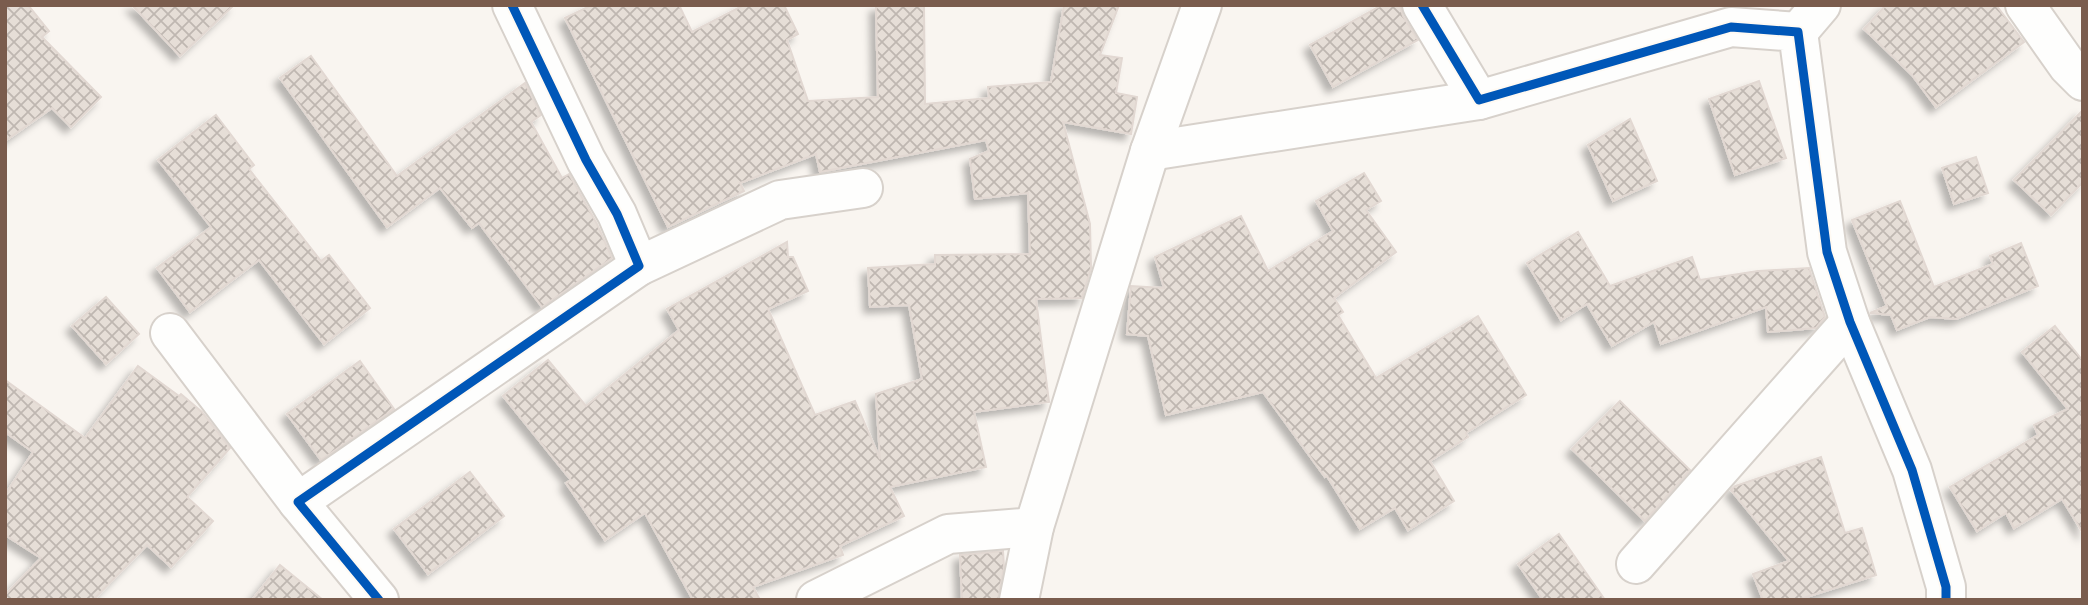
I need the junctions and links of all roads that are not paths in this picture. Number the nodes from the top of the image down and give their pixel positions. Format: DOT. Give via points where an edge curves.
graph roads {
  1 [pos="512,5"];
  2 [pos="1202,5"];
  3 [pos="1422,5"];
  4 [pos="2025,5"];
  5 [pos="1809,19"];
  6 [pos="2083,81"];
  7 [pos="1479,100"];
  8 [pos="1150,151"];
  9 [pos="863,188"];
  10 [pos="639,266"];
  11 [pos="1850,322"];
  12 [pos="170,333"];
  13 [pos="298,502"];
  14 [pos="1034,527"];
  15 [pos="1636,564"];
  16 [pos="379,600"];
  17 [pos="816,600"];
  18 [pos="1019,600"];
  19 [pos="1946,600"];
  1 -- 10 [label="street"];
  2 -- 8 [label="street"];
  3 -- 7 [label="street"];
  4 -- 6 [label="street"];
  5 -- 7 [label="street" via="1731,27"];
  5 -- 11 [label="street" via="1828,252"];
  7 -- 8 [label="street"];
  8 -- 14 [label="street"];
  9 -- 10 [label="street" via="780,200"];
  10 -- 13 [label="street"];
  11 -- 15 [label="street"];
  11 -- 19 [label="street" via="1912,470"];
  12 -- 13 [label="street"];
  13 -- 16 [label="street"];
  14 -- 17 [label="street" via="948,534"];
  14 -- 18 [label="street"];
}
